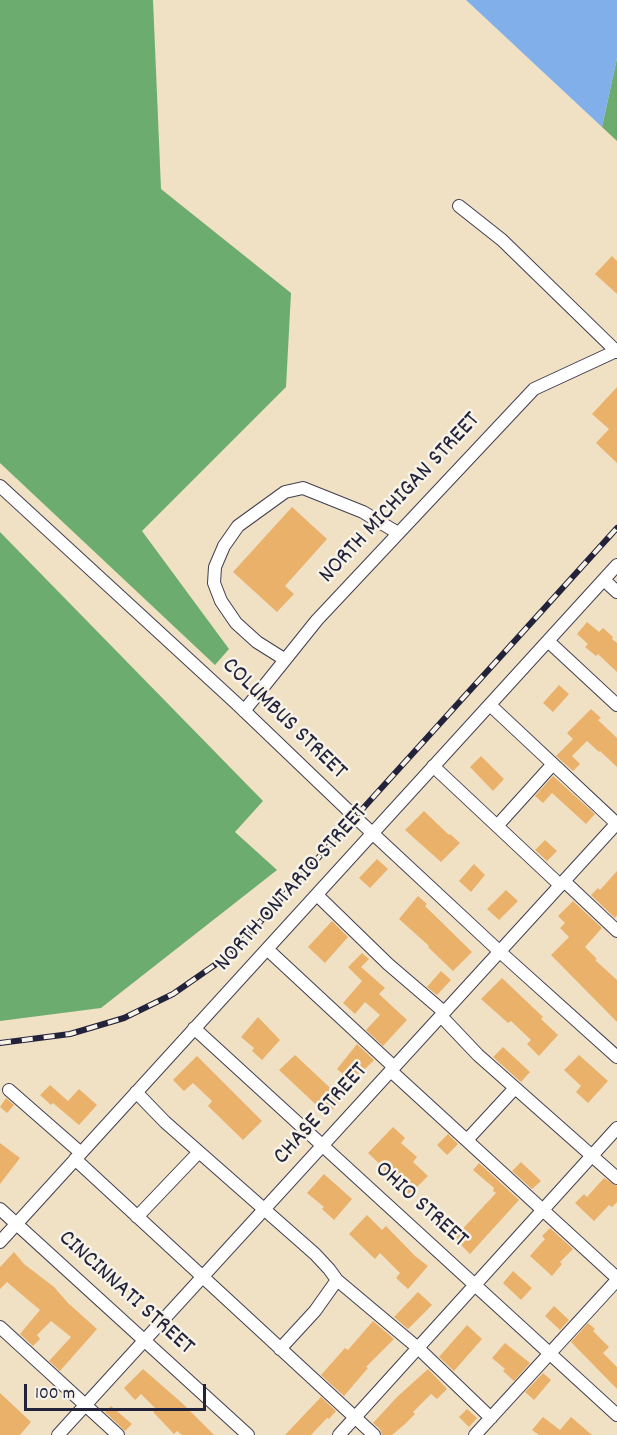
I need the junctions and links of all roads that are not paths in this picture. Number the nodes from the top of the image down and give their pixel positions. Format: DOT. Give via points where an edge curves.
graph roads {
  1 [pos="459,206"];
  2 [pos="617,352"];
  3 [pos="0,486"];
  4 [pos="398,533"];
  5 [pos="617,565"];
  6 [pos="604,580"];
  7 [pos="617,592"];
  8 [pos="548,641"];
  9 [pos="284,659"];
  10 [pos="490,705"];
  11 [pos="617,705"];
  12 [pos="244,711"];
  13 [pos="553,764"];
  14 [pos="433,766"];
  15 [pos="497,826"];
  16 [pos="616,826"];
  17 [pos="372,834"];
  18 [pos="562,883"];
  19 [pos="317,895"];
  20 [pos="617,931"];
  21 [pos="267,949"];
  22 [pos="500,951"];
  23 [pos="442,1014"];
  24 [pos="195,1028"];
  25 [pos="617,1057"];
  26 [pos="392,1069"];
  27 [pos="515,1088"];
  28 [pos="9,1090"];
  29 [pos="136,1092"];
  30 [pos="617,1128"];
  31 [pos="467,1140"];
  32 [pos="322,1146"];
  33 [pos="200,1152"];
  34 [pos="78,1156"];
  35 [pos="591,1156"];
  36 [pos="617,1178"];
  37 [pos="0,1209"];
  38 [pos="264,1209"];
  39 [pos="543,1210"];
  40 [pos="137,1217"];
  41 [pos="16,1224"];
  42 [pos="0,1242"];
  43 [pos="202,1277"];
  44 [pos="617,1279"];
  45 [pos="337,1280"];
  46 [pos="475,1284"];
  47 [pos="0,1327"];
  48 [pos="144,1341"];
  49 [pos="418,1348"];
  50 [pos="280,1349"];
  51 [pos="550,1353"];
  52 [pos="86,1405"];
  53 [pos="617,1415"];
  54 [pos="355,1418"];
  55 [pos="491,1418"];
  56 [pos="58,1435"];
  57 [pos="118,1435"];
  58 [pos="248,1435"];
  59 [pos="339,1435"];
  60 [pos="374,1435"];
  61 [pos="475,1435"];
  1 -- 2 [label="street" via="502,240"];
  2 -- 4 [label="street, NORTH MICHIGAN STREET" via="534,389"];
  3 -- 12 [label="street, COLUMBUS STREET"];
  4 -- 9 [label="street, NORTH MICHIGAN STREET"];
  4 -- 9 [label="street" via="363,512 303,488 285,492 238,526 215,567 214,583 220,601 257,642"];
  5 -- 6 [label="street, NORTH ONTARIO STREET"];
  6 -- 7 [label="street"];
  6 -- 8 [label="street, NORTH ONTARIO STREET"];
  8 -- 10 [label="street, NORTH ONTARIO STREET"];
  8 -- 11 [label="street"];
  9 -- 12 [label="street, NORTH MICHIGAN STREET"];
  10 -- 13 [label="street"];
  10 -- 14 [label="street, NORTH ONTARIO STREET"];
  12 -- 17 [label="street, COLUMBUS STREET"];
  13 -- 15 [label="street"];
  13 -- 16 [label="street"];
  14 -- 15 [label="street"];
  14 -- 17 [label="street, NORTH ONTARIO STREET"];
  15 -- 18 [label="street"];
  16 -- 18 [label="street, CHASE STREET"];
  17 -- 19 [label="street, NORTH ONTARIO STREET"];
  17 -- 22 [label="street, COLUMBUS STREET"];
  18 -- 20 [label="street"];
  18 -- 22 [label="street, CHASE STREET"];
  19 -- 21 [label="street, NORTH ONTARIO STREET"];
  19 -- 23 [label="street"];
  21 -- 24 [label="street, NORTH ONTARIO STREET"];
  21 -- 26 [label="street"];
  22 -- 23 [label="street, CHASE STREET"];
  22 -- 25 [label="street, COLUMBUS STREET"];
  23 -- 26 [label="street, CHASE STREET"];
  23 -- 27 [label="street" via="472,1049"];
  24 -- 29 [label="street, NORTH ONTARIO STREET"];
  24 -- 32 [label="street, OHIO STREET"];
  26 -- 31 [label="street"];
  26 -- 32 [label="street, CHASE STREET"];
  27 -- 31 [label="street"];
  27 -- 35 [label="street"];
  28 -- 34 [label="street"];
  29 -- 33 [label="street"];
  29 -- 34 [label="street, NORTH ONTARIO STREET"];
  30 -- 35 [label="street"];
  31 -- 39 [label="street"];
  32 -- 38 [label="street, CHASE STREET"];
  32 -- 46 [label="street, OHIO STREET"];
  33 -- 38 [label="street"];
  33 -- 40 [label="street"];
  34 -- 40 [label="street"];
  34 -- 41 [label="street, NORTH ONTARIO STREET"];
  35 -- 36 [label="street"];
  35 -- 39 [label="street"];
  37 -- 41 [label="street, CINCINNATI STREET"];
  38 -- 43 [label="street, CHASE STREET"];
  38 -- 45 [label="street" via="315,1254"];
  39 -- 44 [label="street"];
  39 -- 46 [label="street"];
  40 -- 43 [label="street"];
  41 -- 42 [label="street, NORTH ONTARIO STREET"];
  41 -- 48 [label="street, CINCINNATI STREET"];
  43 -- 48 [label="street, CHASE STREET"];
  43 -- 50 [label="street"];
  44 -- 51 [label="street"];
  45 -- 49 [label="street"];
  45 -- 50 [label="street"];
  46 -- 49 [label="street"];
  46 -- 51 [label="street, OHIO STREET"];
  47 -- 52 [label="street"];
  48 -- 52 [label="street, CHASE STREET"];
  48 -- 58 [label="street, CINCINNATI STREET"];
  49 -- 54 [label="street"];
  49 -- 55 [label="street"];
  50 -- 54 [label="street"];
  51 -- 53 [label="street, OHIO STREET"];
  51 -- 55 [label="street"];
  52 -- 56 [label="street, CHASE STREET"];
  52 -- 57 [label="street"];
  54 -- 59 [label="street"];
  54 -- 60 [label="street"];
  55 -- 61 [label="street"];
}
